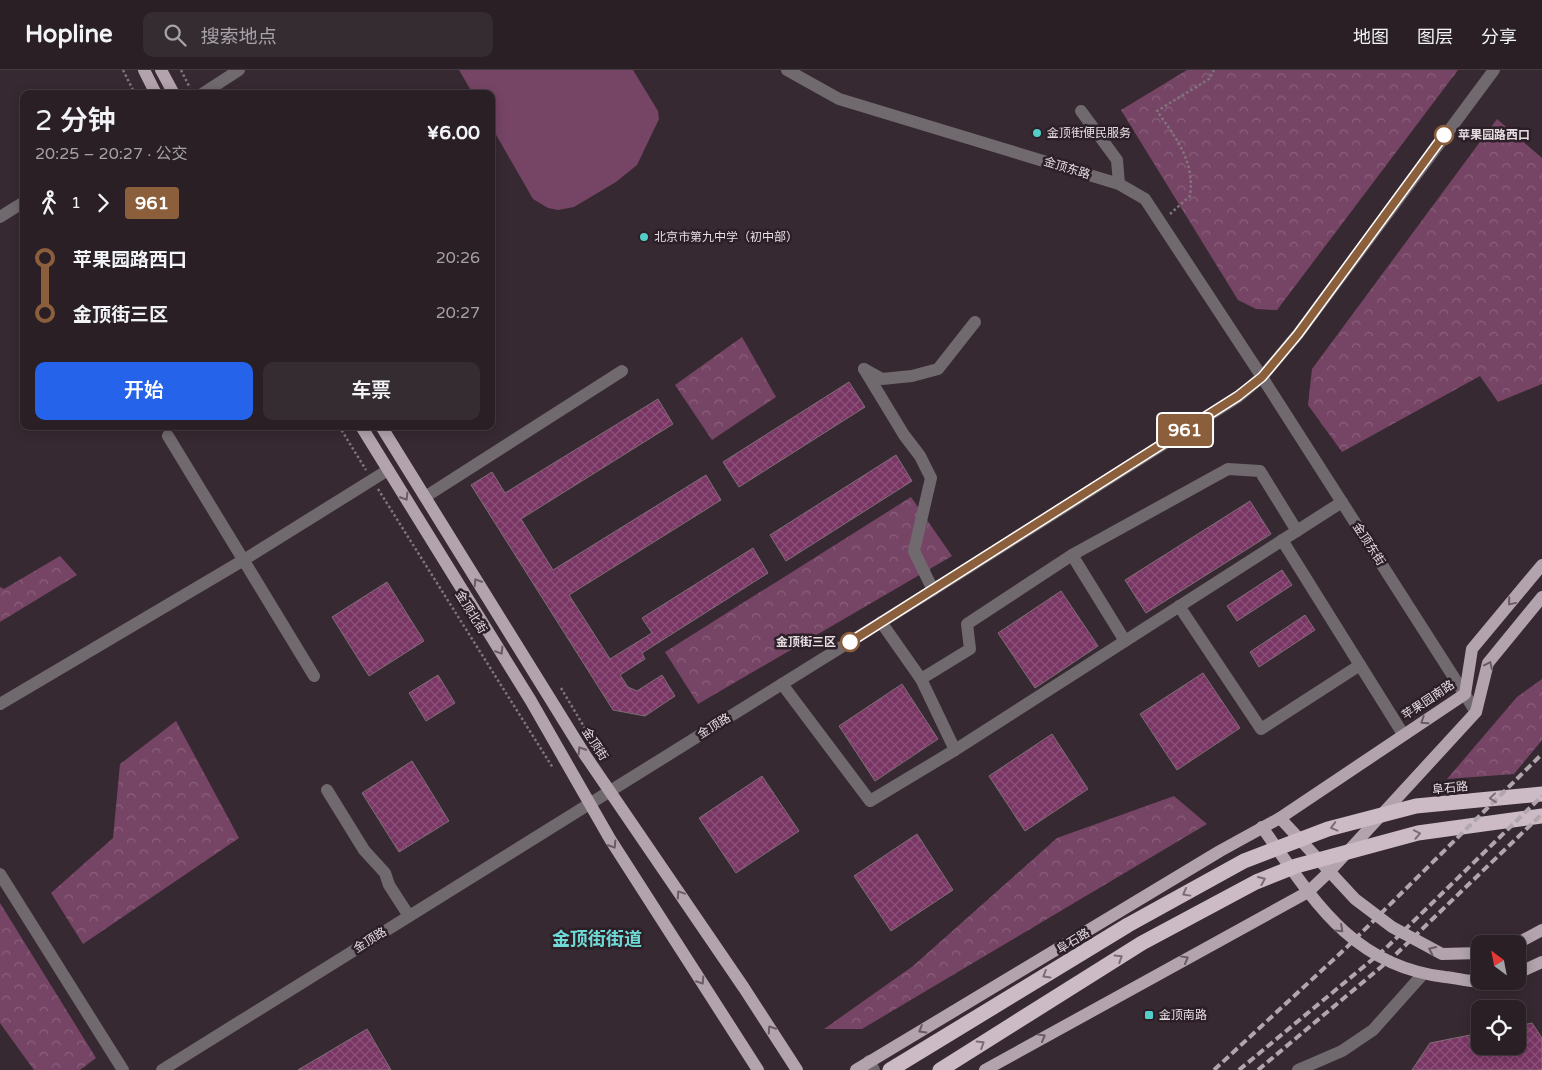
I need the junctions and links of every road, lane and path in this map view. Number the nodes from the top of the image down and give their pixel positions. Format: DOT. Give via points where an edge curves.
graph roads {
  1 [pos="122,70"];
  2 [pos="144,70"];
  3 [pos="161,70"];
  4 [pos="181,70"];
  5 [pos="239,70"];
  6 [pos="787,70"];
  7 [pos="1214,70"];
  8 [pos="1494,70"];
  9 [pos="133,90"];
  10 [pos="154,90"];
  11 [pos="172,90"];
  12 [pos="191,90"];
  13 [pos="208,90"];
  14 [pos="1081,111"];
  15 [pos="1119,184"];
  16 [pos="20,204"];
  17 [pos="0,217"];
  18 [pos="1160,222"];
  19 [pos="975,322"];
  20 [pos="622,371"];
  21 [pos="1262,377"];
  22 [pos="342,430"];
  23 [pos="363,430"];
  24 [pos="383,430"];
  25 [pos="168,436"];
  26 [pos="388,470"];
  27 [pos="372,479"];
  28 [pos="425,497"];
  29 [pos="1342,502"];
  30 [pos="1297,531"];
  31 [pos="1282,540"];
  32 [pos="1072,555"];
  33 [pos="242,561"];
  34 [pos="1542,565"];
  35 [pos="933,590"];
  36 [pos="1542,597"];
  37 [pos="1179,606"];
  38 [pos="881,622"];
  39 [pos="1125,641"];
  40 [pos="1360,665"];
  41 [pos="314,676"];
  42 [pos="921,679"];
  43 [pos="782,684"];
  44 [pos="1465,694"];
  45 [pos="0,704"];
  46 [pos="1476,712"];
  47 [pos="1403,734"];
  48 [pos="955,750"];
  49 [pos="557,771"];
  50 [pos="327,790"];
  51 [pos="609,790"];
  52 [pos="1542,794"];
  53 [pos="590,802"];
  54 [pos="1542,816"];
  55 [pos="1280,818"];
  56 [pos="1262,827"];
  57 [pos="1329,872"];
  58 [pos="0,874"];
  59 [pos="1308,892"];
  60 [pos="409,916"];
  61 [pos="1542,930"];
  62 [pos="1526,939"];
  63 [pos="1471,953"];
  64 [pos="1542,962"];
  65 [pos="1526,969"];
  66 [pos="1423,974"];
  67 [pos="1471,981"];
  68 [pos="872,1066"];
  69 [pos="123,1070"];
  70 [pos="162,1070"];
  71 [pos="758,1070"];
  72 [pos="797,1070"];
  73 [pos="856,1070"];
  74 [pos="890,1070"];
  75 [pos="940,1070"];
  76 [pos="985,1070"];
  77 [pos="1298,1070"];
  1 -- 9 [label="path"];
  2 -- 10 [label="main road"];
  3 -- 11 [label="main road"];
  4 -- 12 [label="path"];
  5 -- 13 [label="street"];
  6 -- 15 [label="street, 金顶东路" via="839,99"];
  7 -- 18 [label="path" via="1209,79 1157,111 1187,157 1192,183 1190,196"];
  8 -- 21 [label="street, 金顶路" via="1298,334"];
  14 -- 15 [label="street" via="1117,160"];
  15 -- 18 [label="street, 金顶东路" via="1145,199"];
  16 -- 17 [label="street"];
  18 -- 21 [label="street, 金顶东路"];
  19 -- 35 [label="street" via="938,369 882,379 864,369 931,478 914,551"];
  20 -- 28 [label="street"];
  21 -- 29 [label="street, 金顶东街"];
  21 -- 35 [label="street, 金顶路" via="1230,402"];
  22 -- 27 [label="path, 金顶北街"];
  23 -- 26 [label="main road"];
  24 -- 28 [label="main road, 金顶街"];
  25 -- 33 [label="street"];
  26 -- 27 [label="street"];
  26 -- 53 [label="main road, one-way"];
  27 -- 33 [label="street"];
  27 -- 49 [label="path, 金顶北街" via="550,765"];
  51 -- 28 [label="main road, 金顶街, one-way"];
  29 -- 30 [label="street"];
  29 -- 44 [label="street, 金顶东街"];
  30 -- 31 [label="street"];
  30 -- 32 [label="street" via="1260,471 1228,469"];
  31 -- 37 [label="street"];
  31 -- 40 [label="street"];
  32 -- 39 [label="street"];
  32 -- 42 [label="street" via="967,624 970,649"];
  33 -- 41 [label="street"];
  33 -- 45 [label="street"];
  34 -- 44 [label="main road, 苹果园南路, one-way" via="1472,649"];
  35 -- 38 [label="street, 金顶路"];
  46 -- 36 [label="main road, one-way" via="1488,663"];
  37 -- 39 [label="street"];
  37 -- 40 [label="street" via="1261,729"];
  38 -- 42 [label="street"];
  38 -- 43 [label="street, 金顶路"];
  39 -- 48 [label="street"];
  40 -- 47 [label="street"];
  42 -- 48 [label="street"];
  43 -- 48 [label="street" via="870,801"];
  43 -- 51 [label="street, 金顶路"];
  44 -- 46 [label="street, 金顶东街"];
  44 -- 47 [label="main road, 苹果园南路, one-way"];
  46 -- 57 [label="main road"];
  47 -- 55 [label="main road, 苹果园南路"];
  50 -- 60 [label="street" via="364,850 384,873 388,885"];
  51 -- 53 [label="street, 金顶路"];
  72 -- 51 [label="main road, 金顶街, one-way"];
  52 -- 74 [label="highway, 阜石路, one-way" via="1416,806 1328,829 1244,861 1128,925"];
  53 -- 60 [label="street, 金顶路"];
  53 -- 71 [label="main road, one-way" via="610,839"];
  75 -- 54 [label="highway, one-way" via="1142,944 1256,882 1304,864 1418,833"];
  55 -- 56 [label="main road"];
  55 -- 57 [label="main road"];
  56 -- 59 [label="main road"];
  56 -- 68 [label="main road, one-way"];
  57 -- 59 [label="main road"];
  63 -- 57 [label="main road, one-way" via="1442,954 1422,945 1362,906"];
  58 -- 69 [label="street"];
  59 -- 66 [label="main road, one-way" via="1342,931 1373,953"];
  76 -- 59 [label="main road, one-way"];
  60 -- 70 [label="street, 金顶路"];
  61 -- 62 [label="main road"];
  64 -- 65 [label="main road"];
  66 -- 67 [label="main road"];
  66 -- 77 [label="street" via="1373,1030 1342,1051"];
  68 -- 73 [label="main road"];
}
